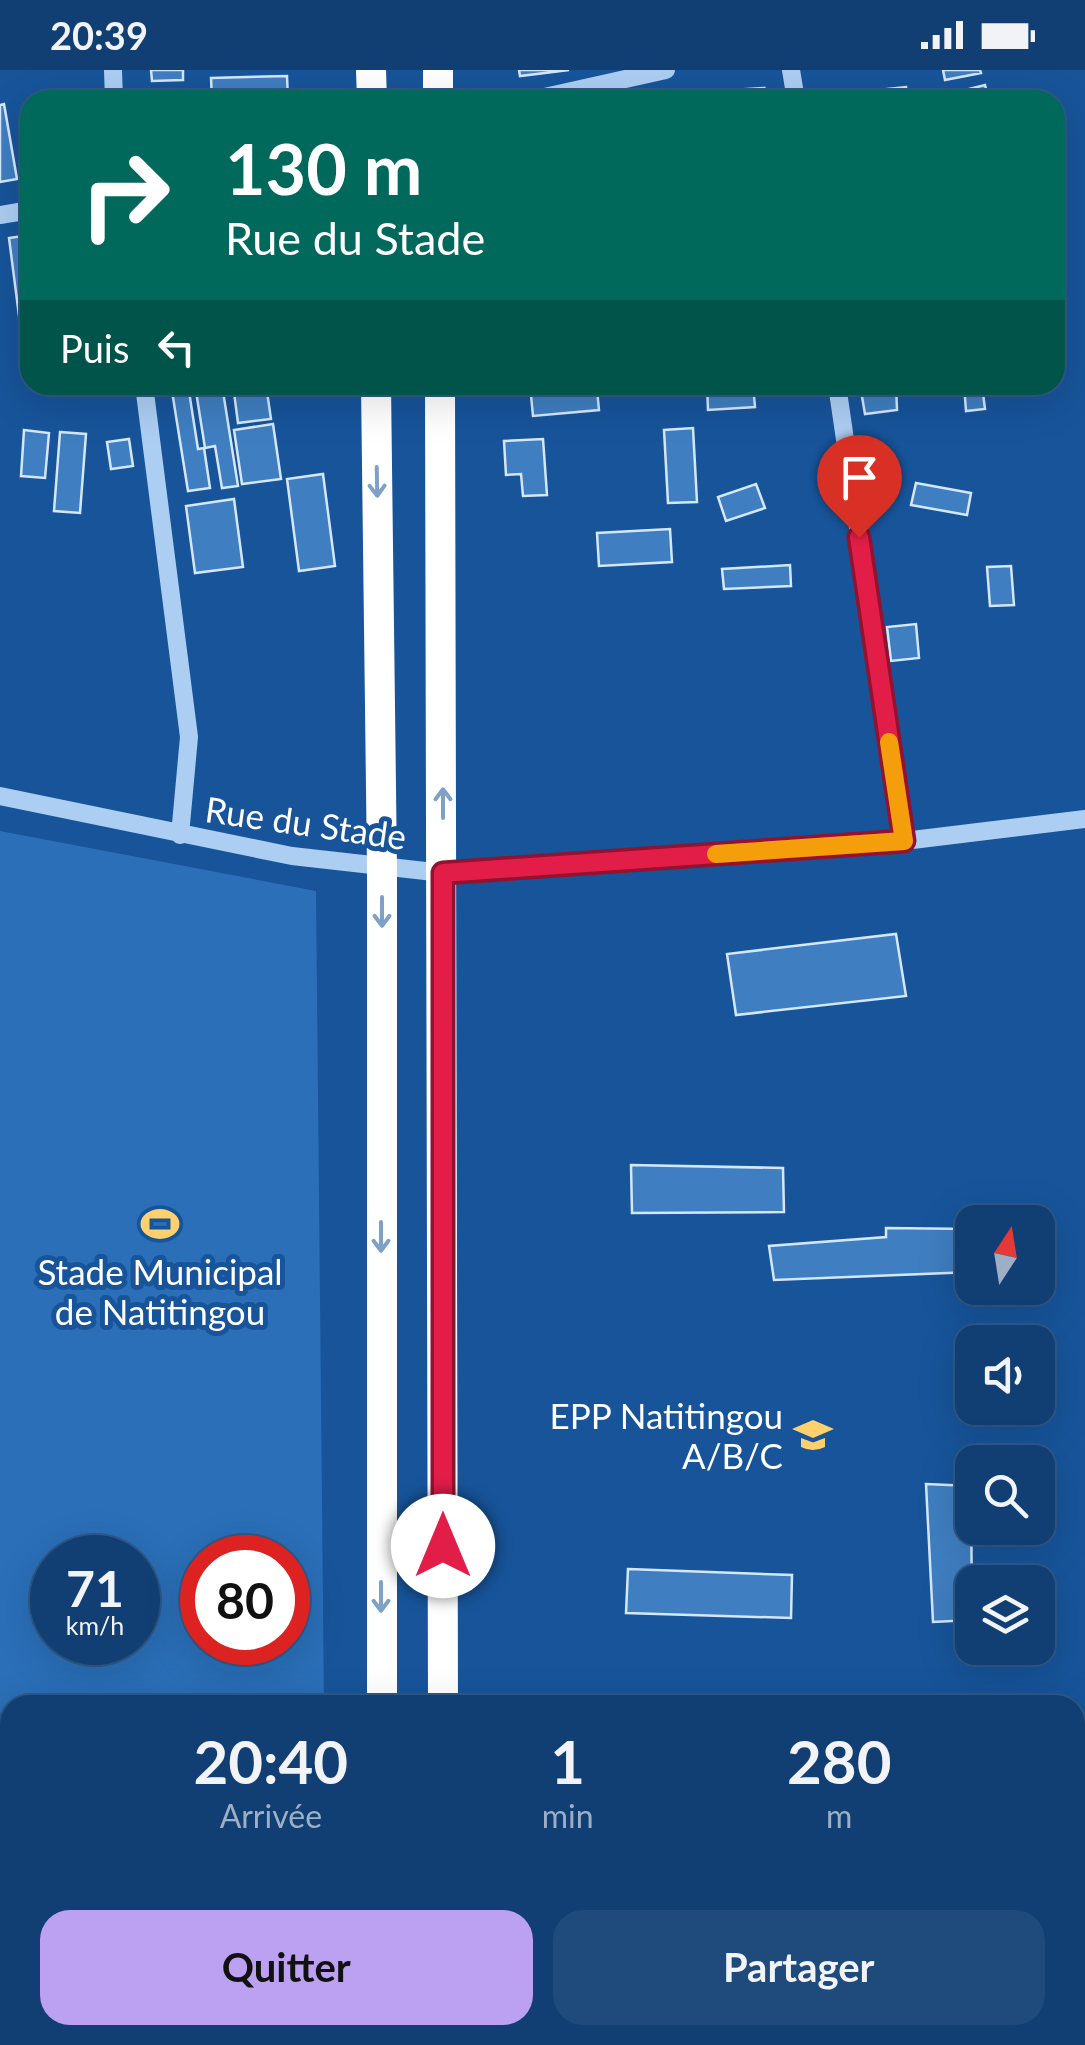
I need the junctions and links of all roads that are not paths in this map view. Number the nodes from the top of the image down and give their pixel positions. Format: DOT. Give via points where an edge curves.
graph roads {
  1 [pos="666,70"];
  2 [pos="577,90"];
  3 [pos="145,395"];
  4 [pos="376,395"];
  5 [pos="440,395"];
  6 [pos="838,395"];
  7 [pos="0,796"];
  8 [pos="1085,819"];
  9 [pos="180,835"];
  10 [pos="904,841"];
  11 [pos="382,869"];
  12 [pos="443,873"];
  13 [pos="382,1695"];
  14 [pos="444,1695"];
  1 -- 2 [label="street"];
  3 -- 9 [label="street" via="190,737"];
  4 -- 11 [label="highway, one-way"];
  12 -- 5 [label="highway, one-way"];
  6 -- 10 [label="street"];
  7 -- 9 [label="street, Rue du Stade"];
  8 -- 10 [label="street, Rue du Stade"];
  9 -- 11 [label="street, Rue du Stade"];
  10 -- 12 [label="street, Rue du Stade"];
  11 -- 12 [label="street, Rue du Stade"];
  11 -- 13 [label="highway, one-way"];
  12 -- 14 [label="highway"];
}
